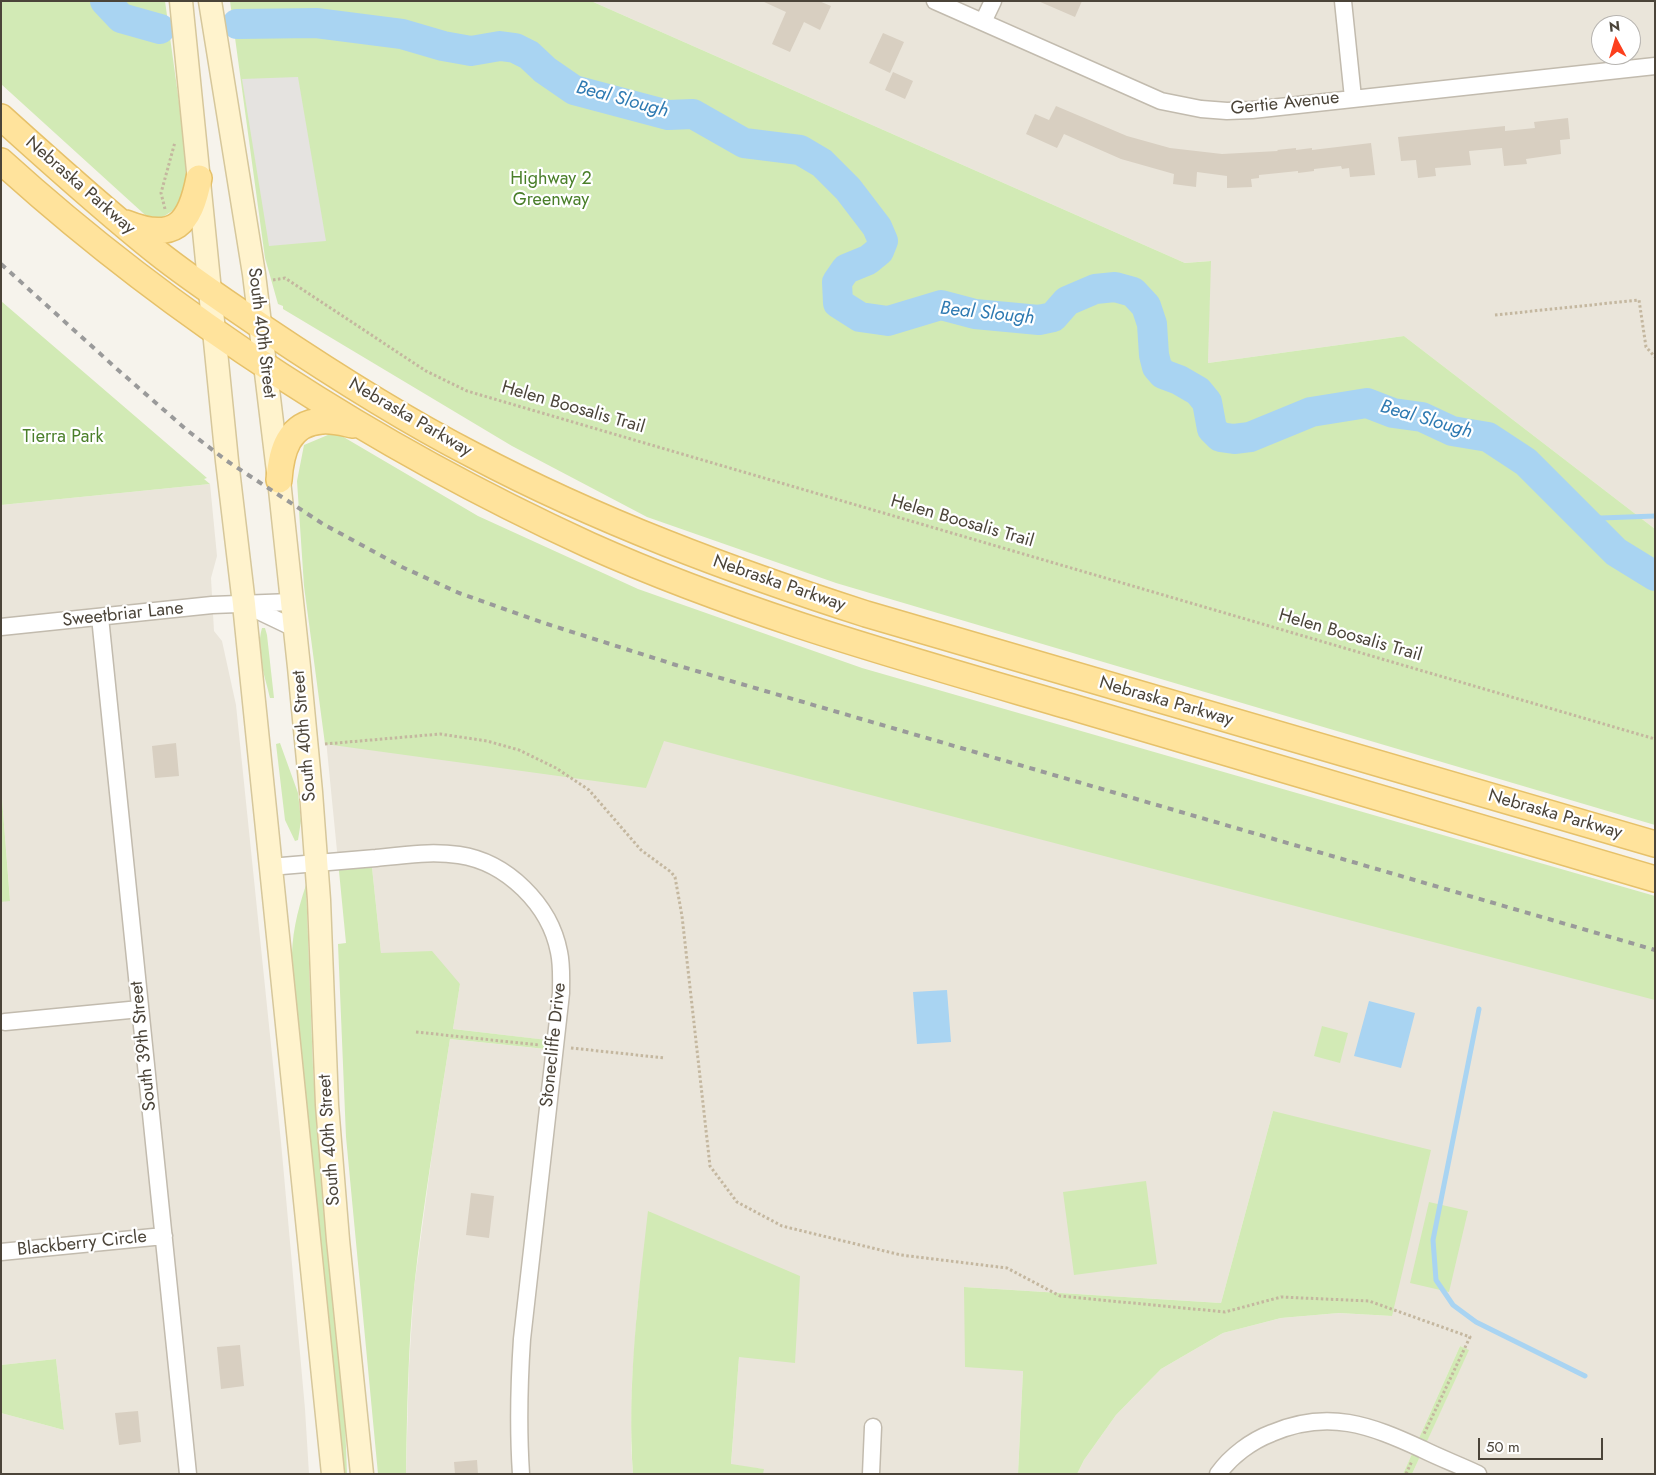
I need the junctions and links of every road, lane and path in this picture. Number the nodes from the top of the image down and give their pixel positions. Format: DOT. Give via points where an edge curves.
graph roads {
  1 [pos="181,1"];
  2 [pos="210,1"];
  3 [pos="935,1"];
  4 [pos="993,1"];
  5 [pos="1343,1"];
  6 [pos="983,22"];
  7 [pos="1655,66"];
  8 [pos="1353,98"];
  9 [pos="1,117"];
  10 [pos="1,161"];
  11 [pos="199,178"];
  12 [pos="118,220"];
  13 [pos="285,278"];
  14 [pos="210,292"];
  15 [pos="1495,315"];
  16 [pos="260,326"];
  17 [pos="214,332"];
  18 [pos="1655,357"];
  19 [pos="266,365"];
  20 [pos="372,431"];
  21 [pos="279,480"];
  22 [pos="292,602"];
  23 [pos="244,604"];
  24 [pos="100,617"];
  25 [pos="1,628"];
  26 [pos="294,628"];
  27 [pos="1655,739"];
  28 [pos="323,744"];
  29 [pos="1655,844"];
  30 [pos="316,863"];
  31 [pos="270,867"];
  32 [pos="1655,879"];
  33 [pos="140,1008"];
  34 [pos="5,1022"];
  35 [pos="164,1236"];
  36 [pos="1,1252"];
  37 [pos="873,1427"];
  38 [pos="1418,1447"];
  39 [pos="188,1474"];
  40 [pos="333,1474"];
  41 [pos="362,1474"];
  42 [pos="521,1474"];
  43 [pos="871,1474"];
  44 [pos="1218,1474"];
  45 [pos="1478,1474"];
  1 -- 11 [label="main road, South 40th Street"];
  2 -- 16 [label="main road, South 40th Street"];
  3 -- 6 [label="street, Gertie Avenue"];
  4 -- 6 [label="street"];
  5 -- 8 [label="street"];
  6 -- 8 [label="street, Gertie Avenue" via="1181,106 1252,110"];
  7 -- 8 [label="street, Gertie Avenue"];
  9 -- 12 [label="main road, Nebraska Parkway"];
  10 -- 17 [label="main road, Nebraska Parkway" via="105,250"];
  11 -- 12 [label="main road" via="192,208 173,229 156,232"];
  11 -- 14 [label="main road, South 40th Street"];
  12 -- 14 [label="main road, Nebraska Parkway"];
  13 -- 27 [label="path, Helen Boosalis Trail" via="426,372 467,392"];
  14 -- 16 [label="main road, Nebraska Parkway"];
  14 -- 17 [label="main road, South 40th Street"];
  15 -- 18 [label="path" via="1639,300 1646,347"];
  16 -- 19 [label="main road, South 40th Street"];
  16 -- 29 [label="main road, Nebraska Parkway" via="312,361 472,455 632,529 707,559 866,614"];
  17 -- 19 [label="main road, Nebraska Parkway"];
  17 -- 23 [label="main road, South 40th Street"];
  19 -- 20 [label="main road, Nebraska Parkway"];
  19 -- 21 [label="main road, South 40th Street"];
  20 -- 21 [label="main road" via="330,421 306,425 287,443"];
  20 -- 32 [label="main road, Nebraska Parkway" via="502,504 685,585 861,646"];
  21 -- 22 [label="main road, South 40th Street"];
  22 -- 23 [label="street, Sweetbriar Lane"];
  22 -- 26 [label="main road, South 40th Street"];
  23 -- 24 [label="street, Sweetbriar Lane"];
  23 -- 26 [label="street, Sweetbriar Lane"];
  23 -- 31 [label="main road, South 40th Street"];
  24 -- 25 [label="street, Sweetbriar Lane"];
  24 -- 33 [label="street, South 39th Street"];
  26 -- 30 [label="main road, South 40th Street"];
  28 -- 38 [label="path" via="440,734 519,750 590,790 641,850 671,872 675,877 682,916 710,1166 737,1202 782,1226 901,1255 1007,1268 1060,1296 1225,1312 1281,1297 1369,1301 1470,1337"];
  30 -- 31 [label="street, Stonecliffe Drive"];
  30 -- 41 [label="main road, South 40th Street" via="327,1105"];
  30 -- 42 [label="street, Stonecliffe Drive" via="425,853 461,855 480,861 516,881 531,896 553,932 561,965 561,993 522,1339"];
  31 -- 40 [label="main road, South 40th Street"];
  33 -- 34 [label="street"];
  33 -- 35 [label="street, South 39th Street"];
  35 -- 36 [label="street, Blackberry Circle"];
  35 -- 39 [label="street, South 39th Street"];
  37 -- 43 [label="street"];
  38 -- 44 [label="street" via="1361,1424 1335,1420 1310,1422 1285,1427 1261,1437 1240,1451"];
  38 -- 45 [label="street"];
}
